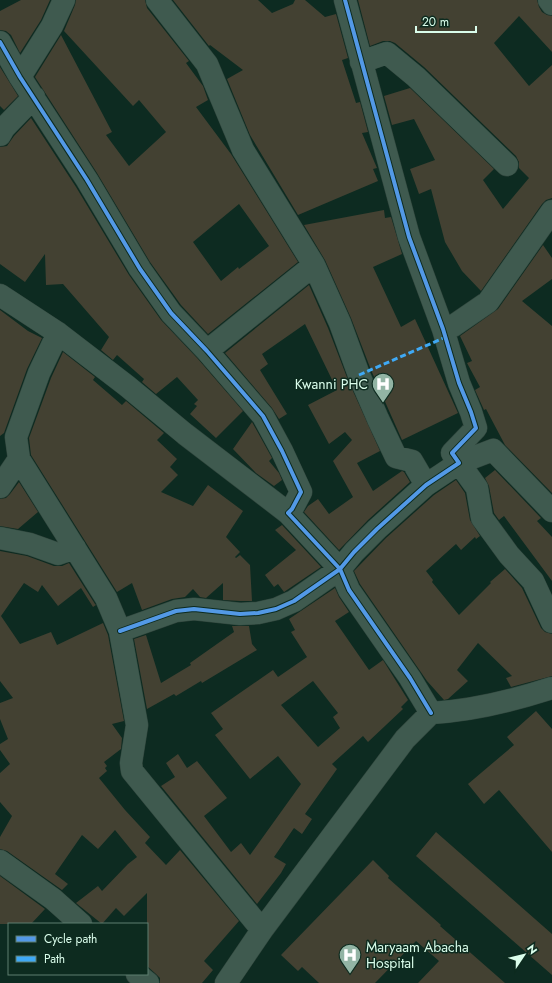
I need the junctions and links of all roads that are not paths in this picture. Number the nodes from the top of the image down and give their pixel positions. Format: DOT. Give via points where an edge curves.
graph roads {
  1 [pos="64,0"];
  2 [pos="157,0"];
  3 [pos="344,0"];
  4 [pos="549,0"];
  5 [pos="552,4"];
  6 [pos="0,42"];
  7 [pos="361,62"];
  8 [pos="20,78"];
  9 [pos="34,97"];
  10 [pos="0,135"];
  11 [pos="507,166"];
  12 [pos="552,211"];
  13 [pos="314,265"];
  14 [pos="0,295"];
  15 [pos="443,329"];
  16 [pos="58,333"];
  17 [pos="207,351"];
  18 [pos="19,459"];
  19 [pos="459,463"];
  20 [pos="426,485"];
  21 [pos="0,487"];
  22 [pos="552,511"];
  23 [pos="288,513"];
  24 [pos="0,538"];
  25 [pos="75,548"];
  26 [pos="340,569"];
  27 [pos="552,622"];
  28 [pos="120,631"];
  29 [pos="552,688"];
  30 [pos="431,713"];
  31 [pos="0,861"];
  32 [pos="80,923"];
  33 [pos="262,930"];
  34 [pos="138,975"];
  35 [pos="148,983"];
  36 [pos="226,983"];
  1 -- 8 [label="street" via="52,26"];
  2 -- 13 [label="street" via="207,64 243,150"];
  3 -- 7 [label="street"];
  4 -- 5 [label="street"];
  6 -- 8 [label="street"];
  7 -- 11 [label="street" via="387,53 416,77"];
  7 -- 15 [label="street" via="410,237"];
  8 -- 9 [label="street"];
  9 -- 10 [label="street"];
  9 -- 17 [label="street" via="88,180 140,269 171,313"];
  12 -- 15 [label="street" via="488,302 453,326"];
  13 -- 17 [label="street"];
  13 -- 20 [label="street" via="378,420 396,457 412,461"];
  14 -- 16 [label="street"];
  15 -- 19 [label="street" via="476,428 452,453"];
  16 -- 18 [label="street" via="39,373 16,437"];
  16 -- 23 [label="street"];
  17 -- 23 [label="street" via="263,416 282,451 301,492"];
  18 -- 21 [label="street"];
  18 -- 25 [label="street"];
  19 -- 20 [label="street"];
  19 -- 22 [label="street" via="493,450"];
  19 -- 27 [label="street" via="477,488 482,518 509,555 533,581"];
  20 -- 26 [label="street" via="377,529"];
  23 -- 26 [label="street"];
  24 -- 25 [label="street" via="30,544 58,554"];
  25 -- 28 [label="street" via="106,598"];
  26 -- 28 [label="street" via="294,601 276,609 240,614 194,609 176,611"];
  26 -- 30 [label="street" via="349,590"];
  28 -- 33 [label="street" via="137,724 132,772"];
  29 -- 30 [label="street" via="518,699 457,712"];
  30 -- 33 [label="street" via="405,739"];
  31 -- 32 [label="street" via="53,899"];
  33 -- 36 [label="street"];
  34 -- 35 [label="street"];
}
